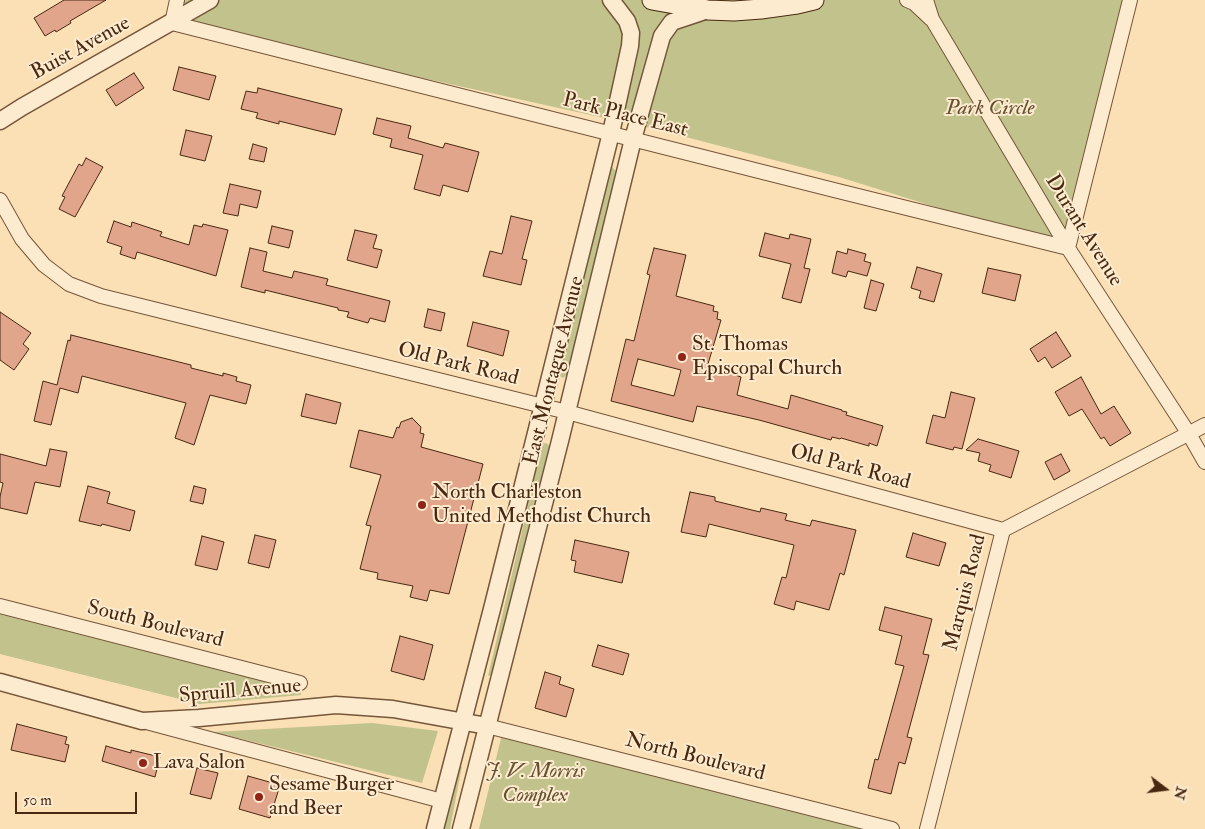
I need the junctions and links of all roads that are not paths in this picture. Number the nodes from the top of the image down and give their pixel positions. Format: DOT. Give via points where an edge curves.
graph roads {
  1 [pos="177,0"];
  2 [pos="210,0"];
  3 [pos="611,0"];
  4 [pos="652,0"];
  5 [pos="814,0"];
  6 [pos="907,0"];
  7 [pos="926,0"];
  8 [pos="1130,0"];
  9 [pos="708,10"];
  10 [pos="932,19"];
  11 [pos="172,23"];
  12 [pos="0,121"];
  13 [pos="611,133"];
  14 [pos="633,139"];
  15 [pos="0,200"];
  16 [pos="1068,248"];
  17 [pos="542,406"];
  18 [pos="567,412"];
  19 [pos="1205,425"];
  20 [pos="1189,434"];
  21 [pos="1205,462"];
  22 [pos="1003,530"];
  23 [pos="0,606"];
  24 [pos="0,682"];
  25 [pos="300,683"];
  26 [pos="142,721"];
  27 [pos="462,721"];
  28 [pos="487,726"];
  29 [pos="442,802"];
  30 [pos="435,829"];
  31 [pos="461,829"];
  32 [pos="892,829"];
  33 [pos="927,829"];
  1 -- 11 [label="street"];
  2 -- 11 [label="street, Buist Avenue"];
  3 -- 13 [label="street, East Montague Avenue" via="631,32"];
  4 -- 9 [label="main road"];
  5 -- 9 [label="main road" via="761,9"];
  6 -- 10 [label="street, Durant Avenue"];
  7 -- 10 [label="street, Durant Avenue"];
  8 -- 16 [label="street"];
  9 -- 14 [label="street, East Montague Avenue" via="672,22 662,36"];
  10 -- 16 [label="street, Durant Avenue"];
  11 -- 12 [label="street, Buist Avenue"];
  11 -- 13 [label="street, Park Place East"];
  13 -- 14 [label="street, Park Place East"];
  13 -- 17 [label="street, East Montague Avenue"];
  14 -- 16 [label="street, Park Place East"];
  14 -- 18 [label="street, East Montague Avenue"];
  15 -- 17 [label="street, Old Park Road" via="22,238 44,264 69,284 101,296"];
  16 -- 20 [label="street, Durant Avenue"];
  17 -- 18 [label="street, Old Park Road"];
  17 -- 27 [label="street, East Montague Avenue"];
  18 -- 22 [label="street, Old Park Road"];
  18 -- 28 [label="street, East Montague Avenue"];
  19 -- 20 [label="street, Marquis Road"];
  20 -- 21 [label="street, Durant Avenue"];
  20 -- 22 [label="street, Marquis Road"];
  22 -- 33 [label="street, Marquis Road"];
  23 -- 25 [label="street, South Boulevard"];
  24 -- 26 [label="street, Spruill Avenue"];
  26 -- 27 [label="street, Spruill Avenue" via="336,705 394,709"];
  26 -- 29 [label="street"];
  27 -- 28 [label="street, Spruill Avenue"];
  27 -- 29 [label="street, East Montague Avenue"];
  28 -- 31 [label="street, East Montague Avenue"];
  28 -- 32 [label="street, North Boulevard"];
  29 -- 30 [label="street, East Montague Avenue"];
}
